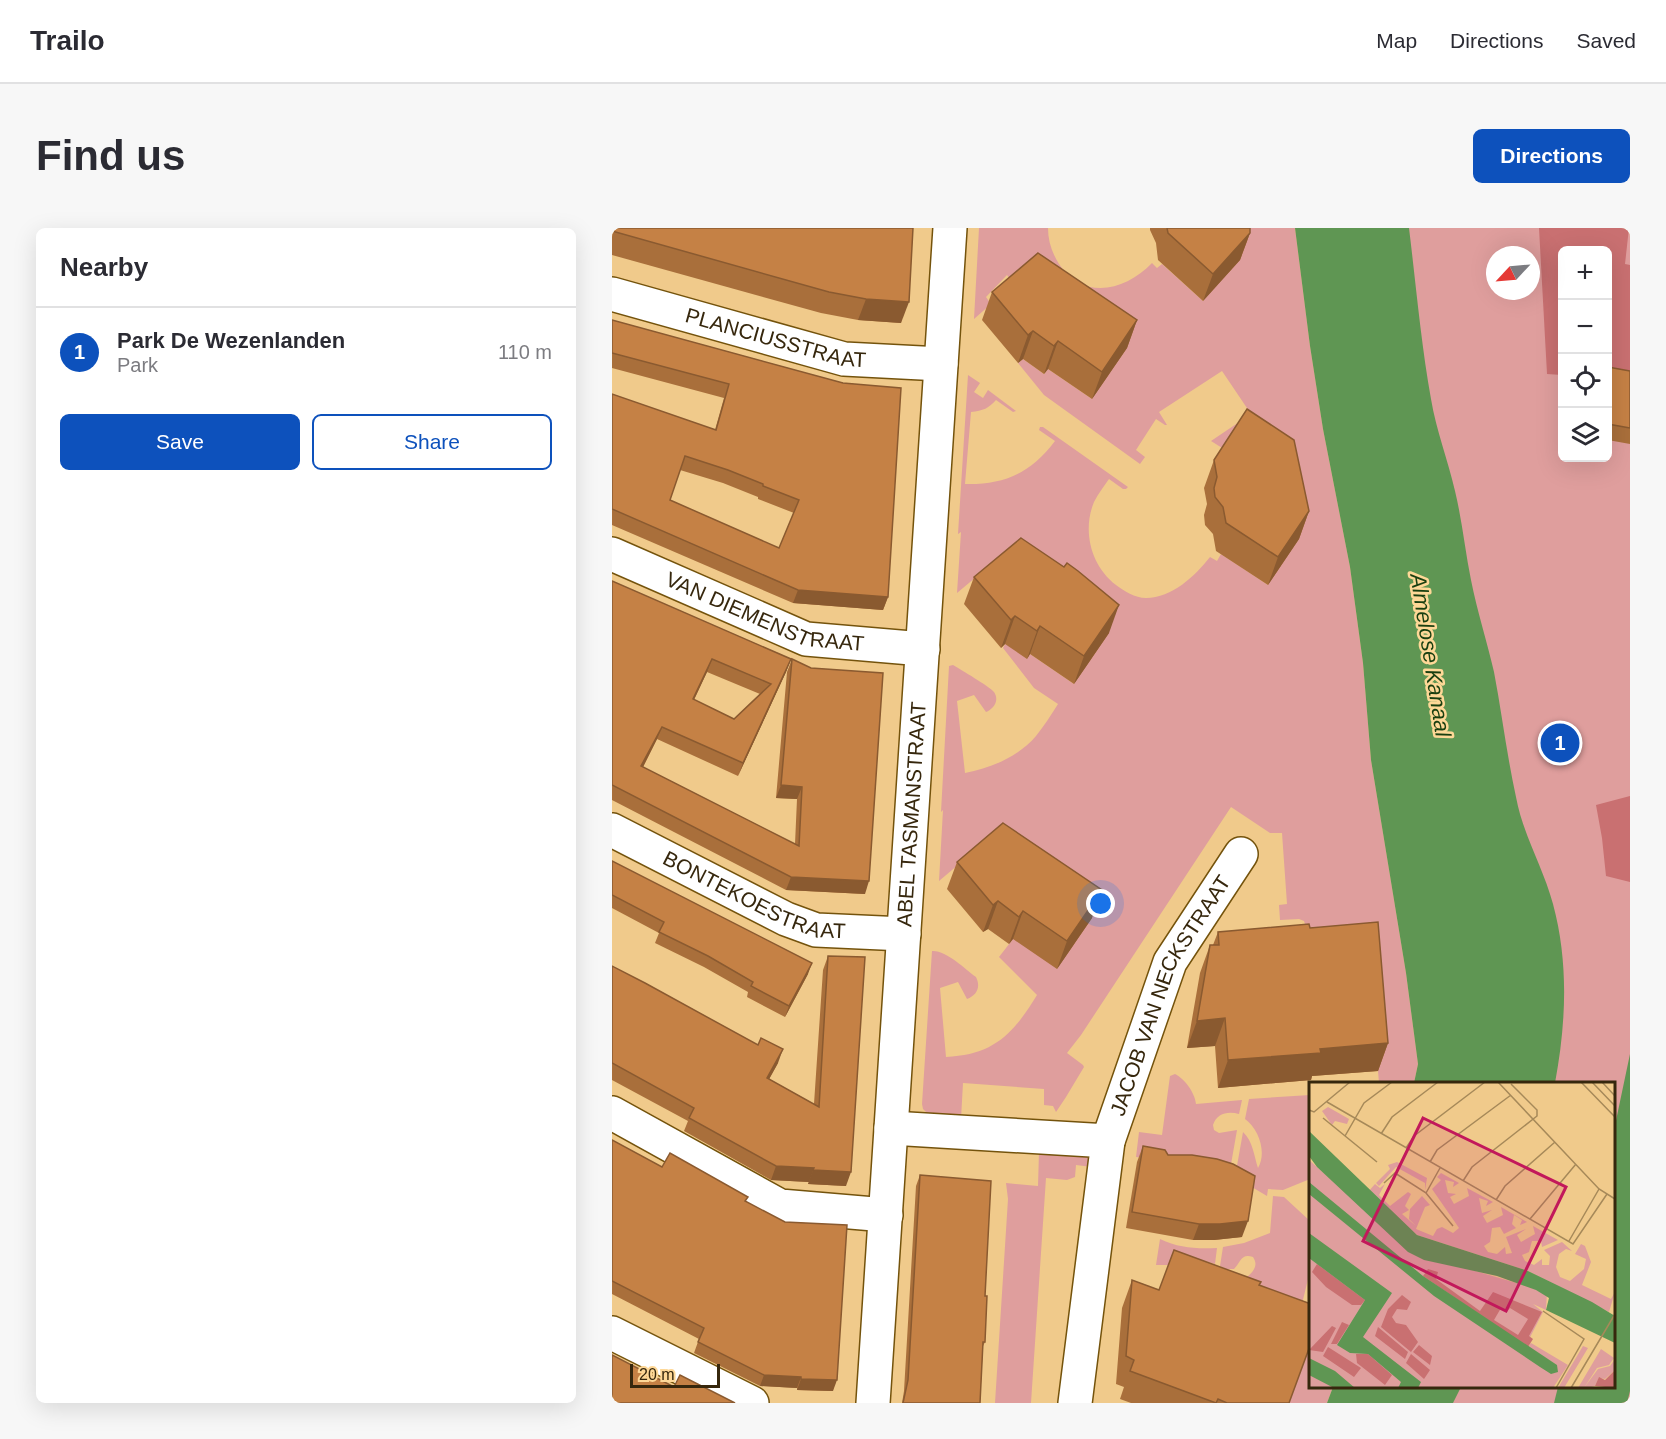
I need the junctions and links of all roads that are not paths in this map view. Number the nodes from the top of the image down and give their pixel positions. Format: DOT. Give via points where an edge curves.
graph roads {
  1 [pos="950,228"];
  2 [pos="612,294"];
  3 [pos="941,364"];
  4 [pos="612,554"];
  5 [pos="923,649"];
  6 [pos="612,830"];
  7 [pos="1241,854"];
  8 [pos="904,934"];
  9 [pos="612,1113"];
  10 [pos="891,1128"];
  11 [pos="1108,1141"];
  12 [pos="885,1215"];
  13 [pos="612,1333"];
  14 [pos="752,1403"];
  15 [pos="873,1403"];
  16 [pos="1076,1403"];
  1 -- 3 [label="street, ABEL TASMANSTRAAT"];
  2 -- 3 [label="street, PLANCIUSSTRAAT" via="844,359"];
  3 -- 5 [label="street, ABEL TASMANSTRAAT"];
  4 -- 5 [label="street, VAN DIEMENSTRAAT" via="806,639"];
  5 -- 8 [label="street, ABEL TASMANSTRAAT"];
  6 -- 8 [label="street, BONTEKOESTRAAT" via="786,919 816,930"];
  7 -- 11 [label="street, JACOB VAN NECKSTRAAT" via="1170,962"];
  8 -- 10 [label="street, ABEL TASMANSTRAAT"];
  9 -- 12 [label="street" via="780,1206"];
  10 -- 11 [label="street, JACOB VAN NECKSTRAAT"];
  10 -- 12 [label="street, ABEL TASMANSTRAAT"];
  11 -- 16 [label="street, JACOB VAN NECKSTRAAT"];
  12 -- 15 [label="street, ABEL TASMANSTRAAT"];
  13 -- 14 [label="street"];
}
